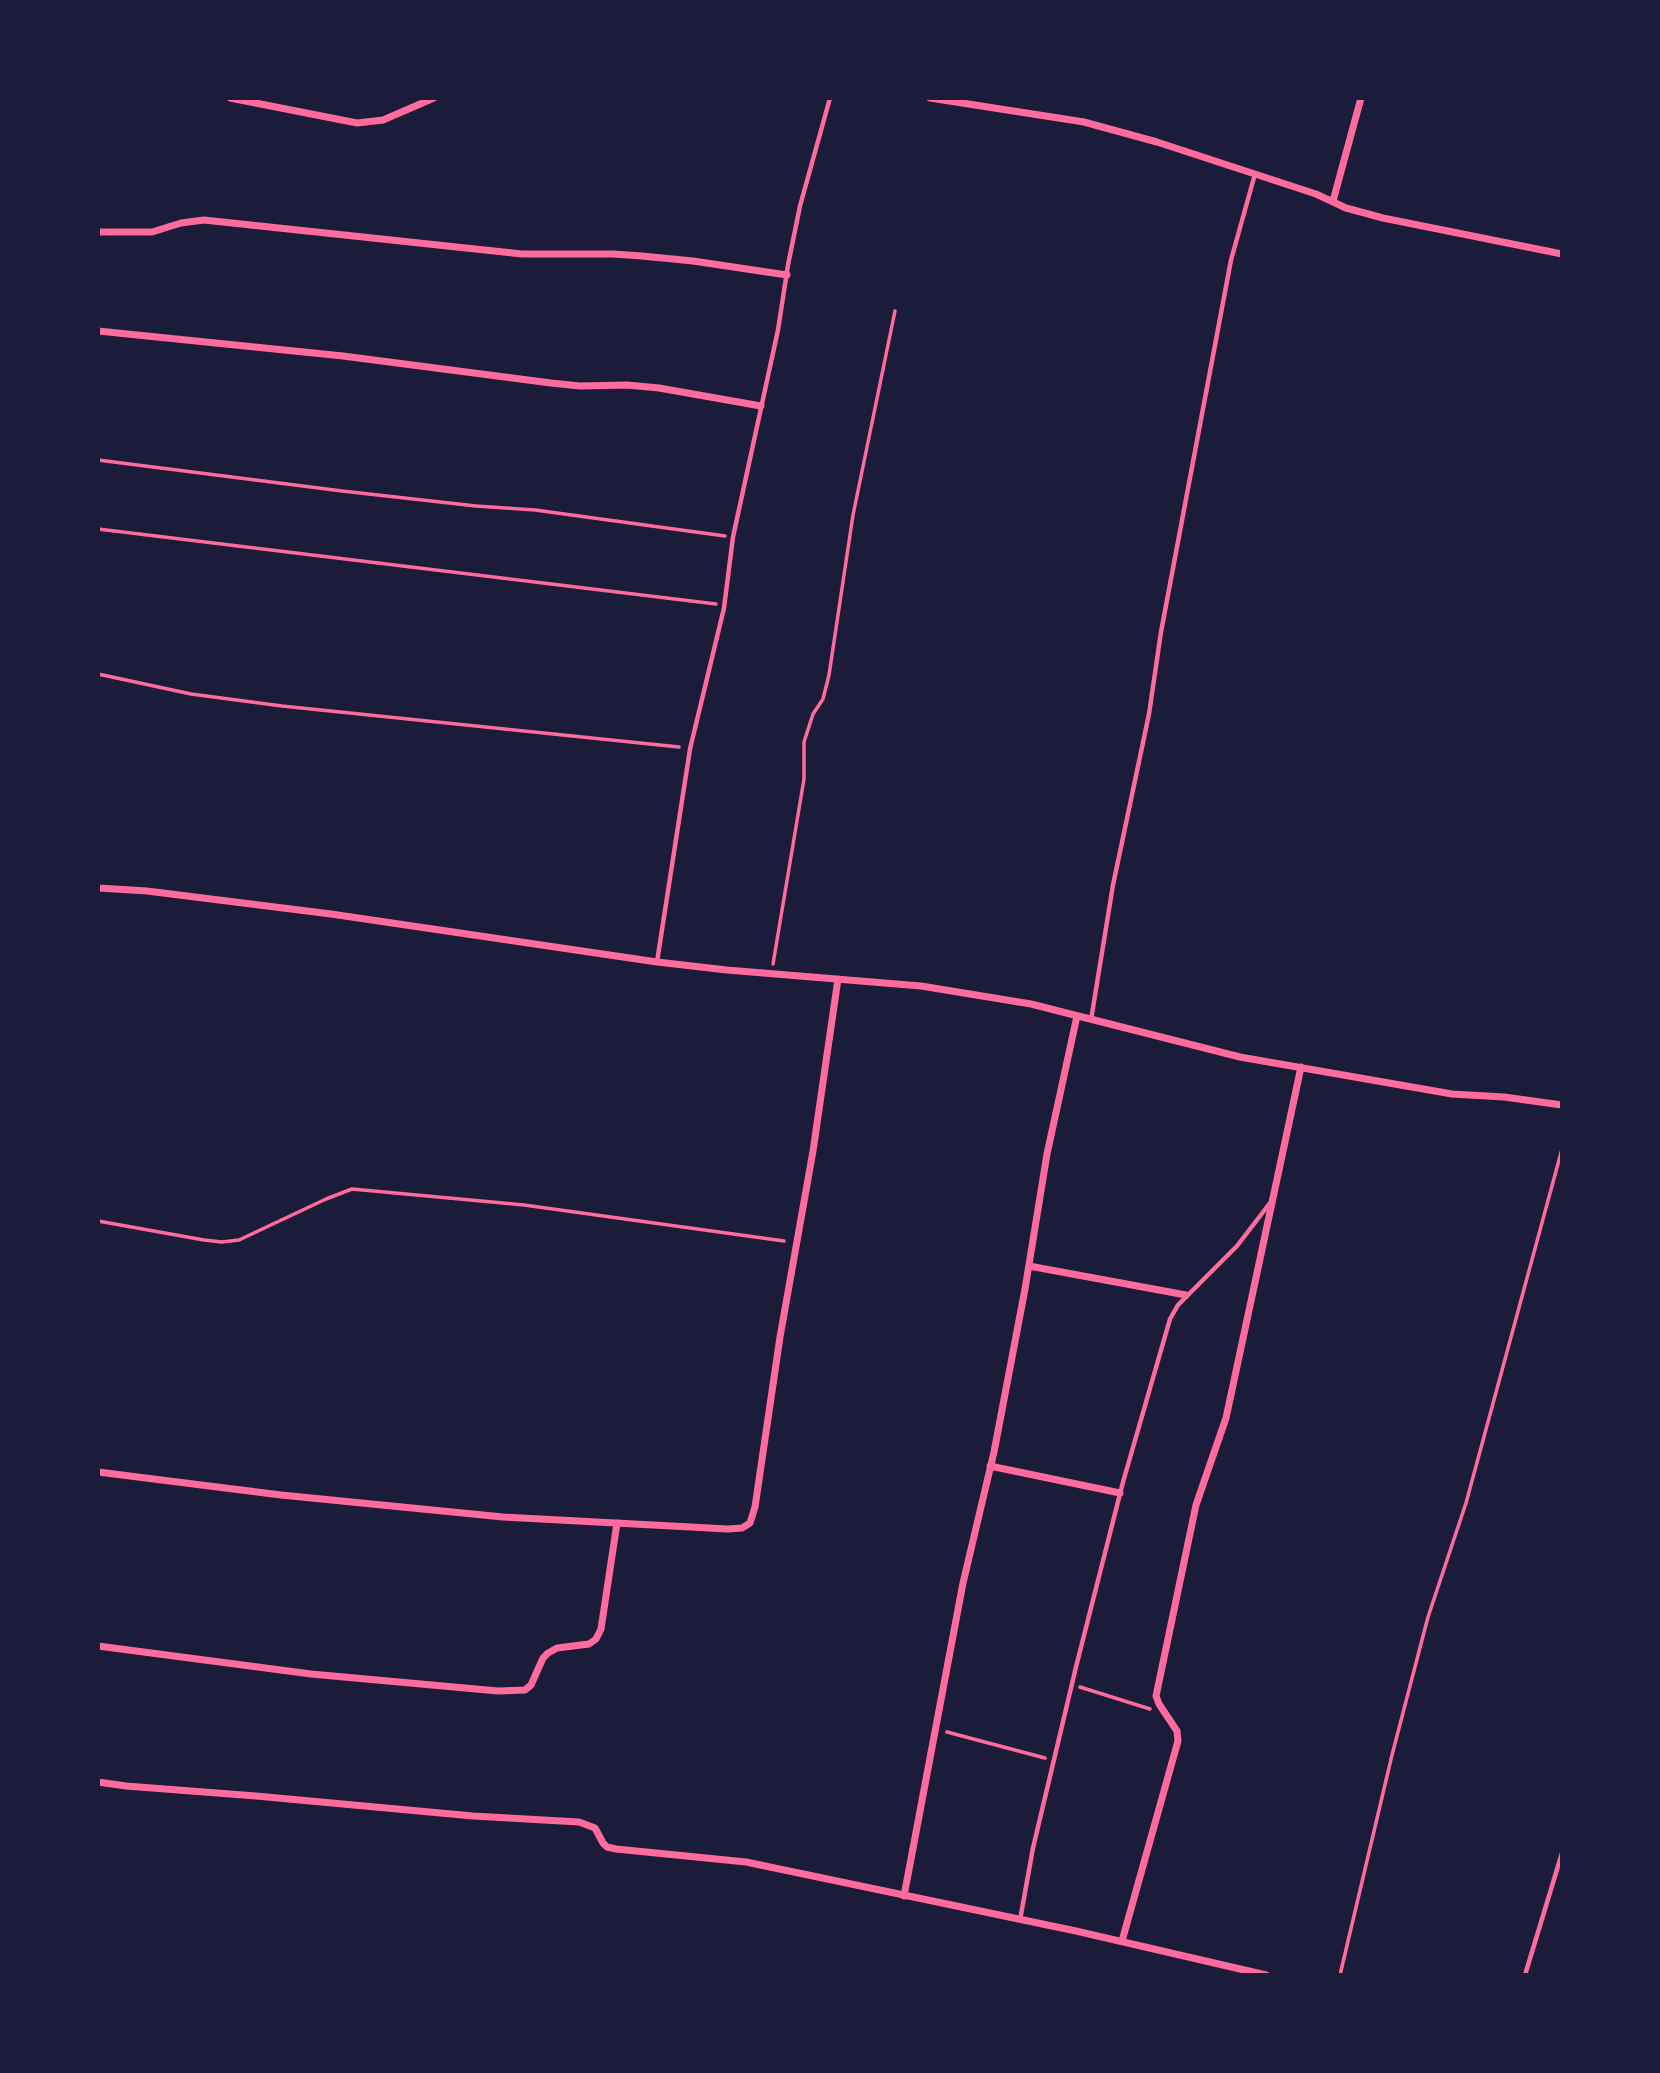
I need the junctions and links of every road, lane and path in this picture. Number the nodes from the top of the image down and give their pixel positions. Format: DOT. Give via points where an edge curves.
graph roads {
  1 [pos="230,98"];
  2 [pos="433,98"];
  3 [pos="830,98"];
  4 [pos="930,98"];
  5 [pos="1361,98"];
  6 [pos="1255,174"];
  7 [pos="1333,201"];
  8 [pos="98,232"];
  9 [pos="1562,254"];
  10 [pos="787,275"];
  11 [pos="895,311"];
  12 [pos="98,331"];
  13 [pos="761,406"];
  14 [pos="98,460"];
  15 [pos="98,529"];
  16 [pos="733,537"];
  17 [pos="724,608"];
  18 [pos="98,674"];
  19 [pos="690,749"];
  20 [pos="98,888"];
  21 [pos="657,962"];
  22 [pos="771,973"];
  23 [pos="838,979"];
  24 [pos="1077,1016"];
  25 [pos="1091,1020"];
  26 [pos="1301,1067"];
  27 [pos="1562,1105"];
  28 [pos="1562,1149"];
  29 [pos="1273,1199"];
  30 [pos="98,1222"];
  31 [pos="797,1242"];
  32 [pos="1029,1266"];
  33 [pos="1186,1295"];
  34 [pos="990,1466"];
  35 [pos="98,1472"];
  36 [pos="1120,1493"];
  37 [pos="617,1523"];
  38 [pos="98,1646"];
  39 [pos="1071,1685"];
  40 [pos="1166,1714"];
  41 [pos="936,1729"];
  42 [pos="1053,1760"];
  43 [pos="98,1782"];
  44 [pos="1562,1853"];
  45 [pos="904,1896"];
  46 [pos="1020,1920"];
  47 [pos="1122,1941"];
  48 [pos="1266,1975"];
  49 [pos="1340,1975"];
  50 [pos="1525,1975"];
  1 -- 2 [label="street" via="358,123 383,120"];
  3 -- 10 [label="lane" via="800,206"];
  4 -- 6 [label="street" via="1084,122"];
  5 -- 7 [label="street"];
  6 -- 7 [label="street"];
  6 -- 25 [label="lane" via="1231,260"];
  7 -- 9 [label="street" via="1383,218"];
  8 -- 10 [label="street" via="152,232 204,220 522,254 642,256"];
  10 -- 13 [label="lane"];
  11 -- 22 [label="path" via="853,515 829,675 804,742 804,779"];
  12 -- 13 [label="street" via="580,386 659,388"];
  13 -- 16 [label="lane"];
  14 -- 16 [label="path"];
  15 -- 17 [label="path"];
  16 -- 17 [label="lane"];
  17 -- 19 [label="lane"];
  18 -- 19 [label="path" via="191,694 282,706"];
  19 -- 21 [label="lane"];
  20 -- 21 [label="street" via="331,914"];
  21 -- 22 [label="street"];
  22 -- 23 [label="street"];
  23 -- 24 [label="street" via="921,986"];
  23 -- 31 [label="street"];
  24 -- 25 [label="street"];
  24 -- 32 [label="street"];
  25 -- 26 [label="street" via="1240,1057"];
  26 -- 27 [label="street" via="1452,1094"];
  26 -- 29 [label="street"];
  28 -- 49 [label="path" via="1466,1503 1428,1617"];
  29 -- 33 [label="lane" via="1237,1246"];
  29 -- 40 [label="street" via="1226,1418 1196,1505 1156,1696"];
  30 -- 31 [label="path" via="213,1241 239,1240 352,1189 524,1205"];
  31 -- 37 [label="street" via="750,1523 728,1529"];
  32 -- 33 [label="street"];
  32 -- 34 [label="street"];
  33 -- 36 [label="lane" via="1170,1319"];
  34 -- 36 [label="street"];
  34 -- 41 [label="street"];
  35 -- 37 [label="street" via="503,1517"];
  36 -- 39 [label="lane"];
  37 -- 38 [label="street" via="596,1639 548,1653 525,1690 311,1674"];
  39 -- 40 [label="path"];
  39 -- 42 [label="lane"];
  40 -- 47 [label="street" via="1178,1741"];
  41 -- 42 [label="path"];
  41 -- 45 [label="street"];
  42 -- 46 [label="lane"];
  43 -- 45 [label="street" via="579,1822 595,1828 603,1843 616,1850 746,1862"];
  44 -- 50 [label="lane"];
  45 -- 46 [label="street"];
  46 -- 47 [label="street"];
  47 -- 48 [label="street"];
}
